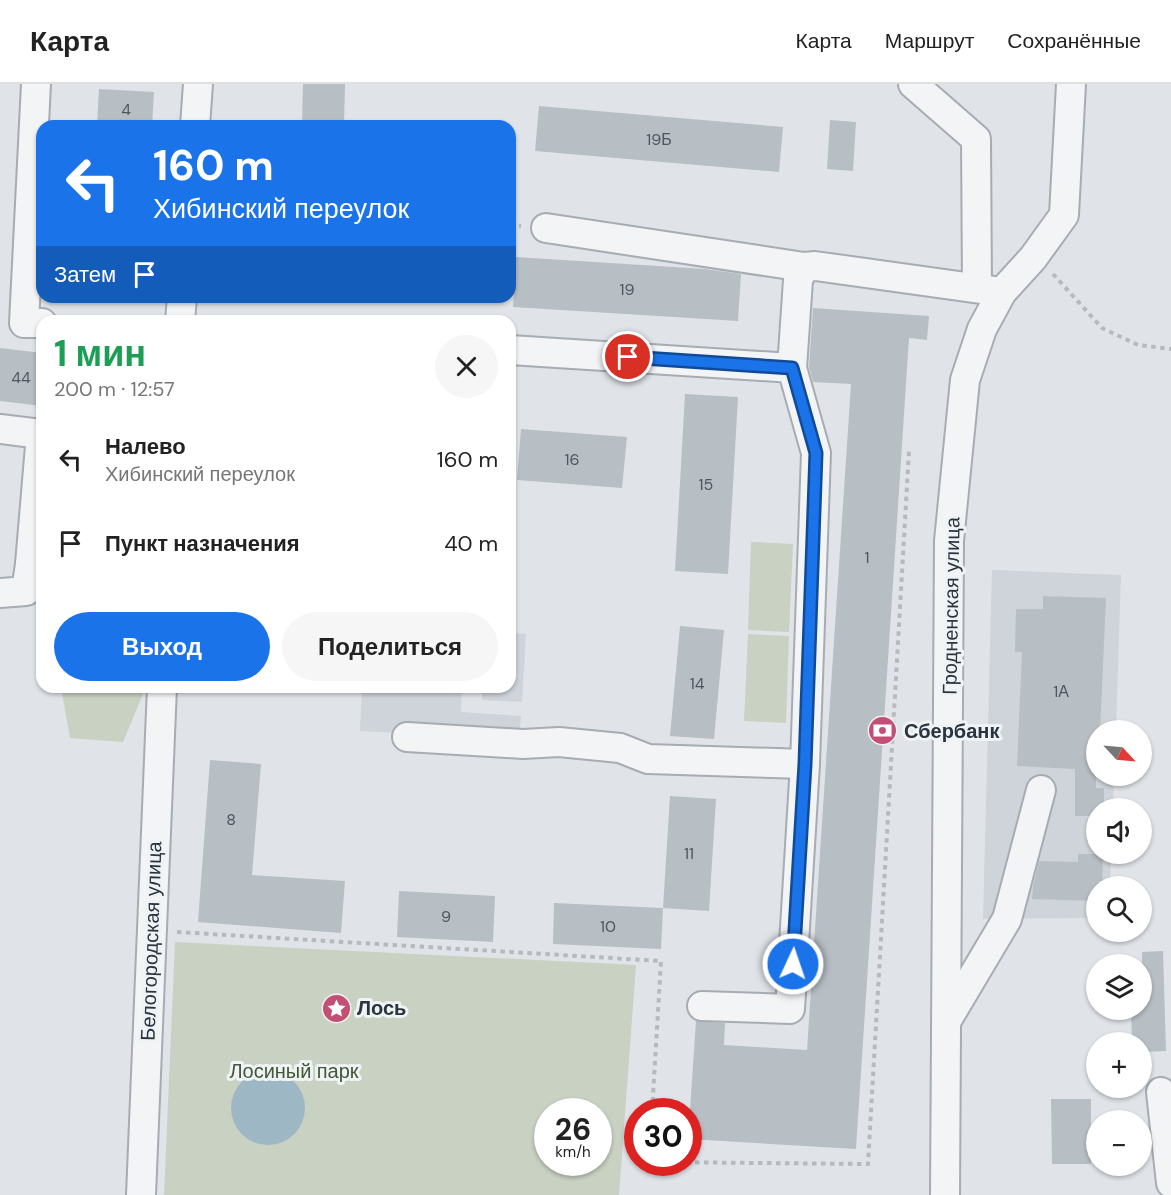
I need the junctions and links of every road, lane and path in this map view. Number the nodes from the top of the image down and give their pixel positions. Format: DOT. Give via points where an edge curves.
graph roads {
  1 [pos="36,84"];
  2 [pos="198,84"];
  3 [pos="913,84"];
  4 [pos="1071,84"];
  5 [pos="195,120"];
  6 [pos="546,228"];
  7 [pos="1033,258"];
  8 [pos="804,267"];
  9 [pos="990,290"];
  10 [pos="22,322"];
  11 [pos="1171,349"];
  12 [pos="516,350"];
  13 [pos="792,368"];
  14 [pos="0,429"];
  15 [pos="36,434"];
  16 [pos="909,451"];
  17 [pos="36,565"];
  18 [pos="0,593"];
  19 [pos="162,693"];
  20 [pos="407,737"];
  21 [pos="805,764"];
  22 [pos="1041,790"];
  23 [pos="171,931"];
  24 [pos="702,1006"];
  25 [pos="946,1021"];
  26 [pos="1161,1092"];
  27 [pos="653,1098"];
  28 [pos="702,1162"];
  29 [pos="1171,1183"];
  30 [pos="141,1195"];
  31 [pos="945,1195"];
  1 -- 10 [label="street"];
  2 -- 5 [label="street"];
  3 -- 9 [label="street" via="976,139"];
  4 -- 7 [label="street, Гродненская улица" via="1064,215"];
  6 -- 8 [label="street"];
  7 -- 9 [label="street, Гродненская улица"];
  7 -- 11 [label="path" via="1047,267 1102,328 1138,345"];
  8 -- 9 [label="street"];
  8 -- 13 [label="street" via="798,279"];
  9 -- 25 [label="street, Гродненская улица" via="965,380 950,541"];
  12 -- 13 [label="street"];
  13 -- 21 [label="street" via="816,453"];
  14 -- 15 [label="street"];
  16 -- 28 [label="path" via="867,1164"];
  17 -- 18 [label="street" via="26,591"];
  19 -- 30 [label="street, Белогородская улица"];
  20 -- 21 [label="street" via="523,744 559,742 620,748 648,759"];
  21 -- 24 [label="street" via="790,1009"];
  22 -- 25 [label="street" via="1007,919"];
  23 -- 27 [label="path" via="661,961"];
  25 -- 31 [label="street, Гродненская улица"];
  26 -- 29 [label="street"];
}
